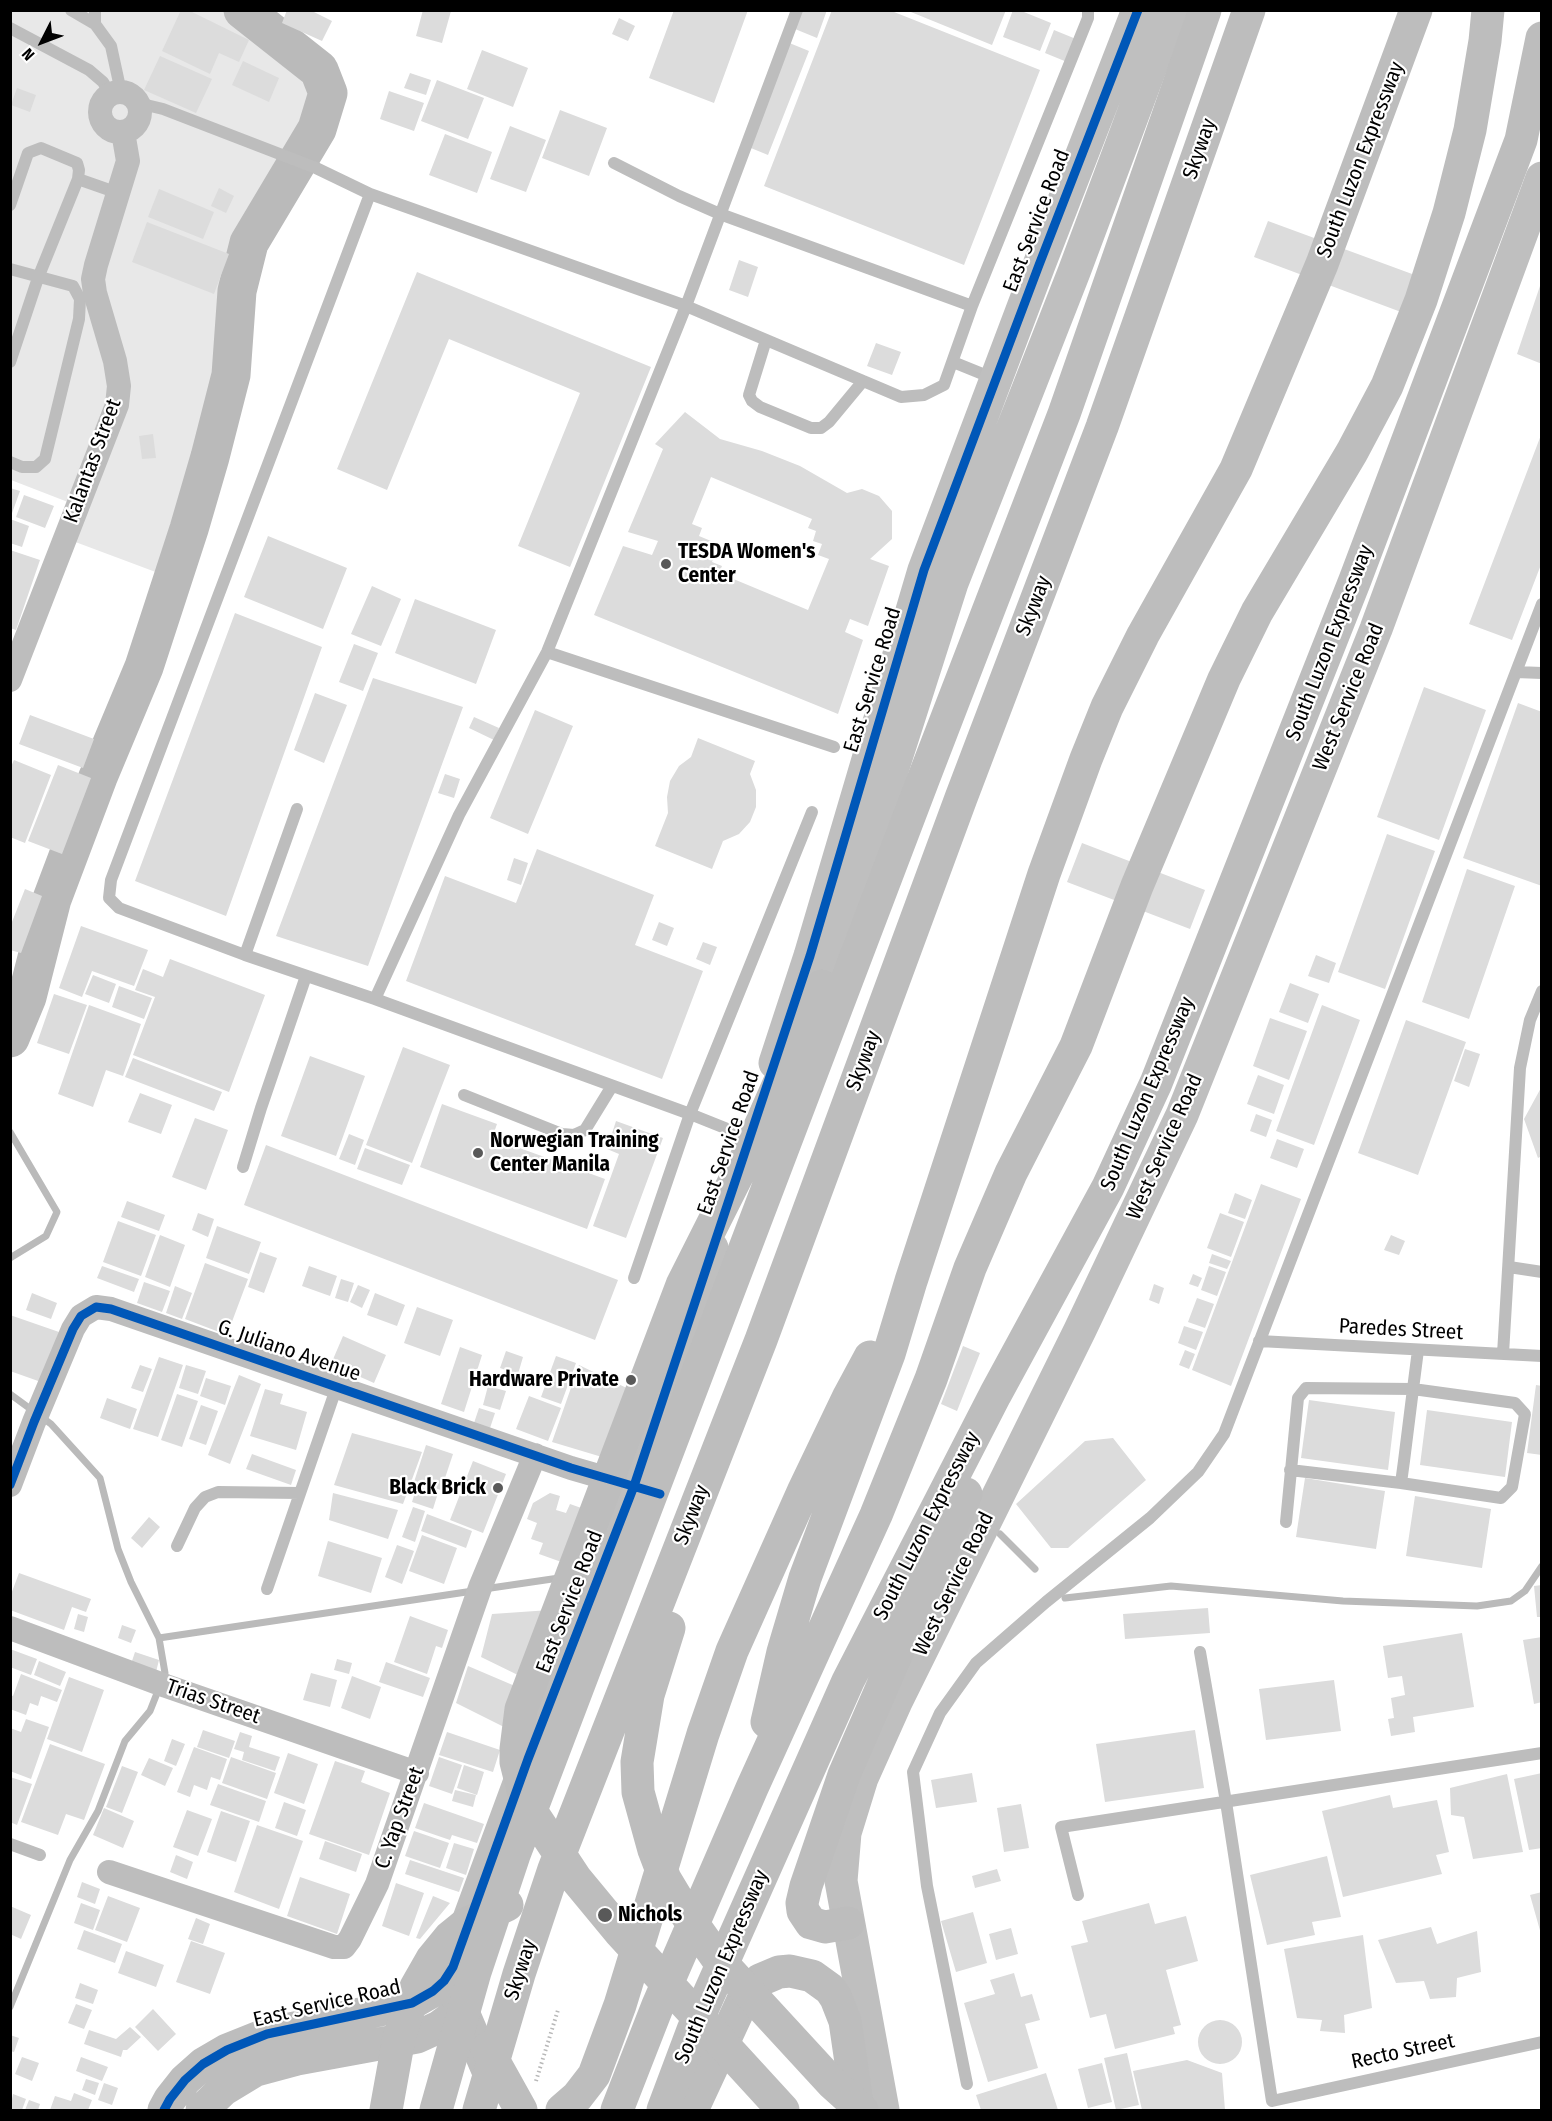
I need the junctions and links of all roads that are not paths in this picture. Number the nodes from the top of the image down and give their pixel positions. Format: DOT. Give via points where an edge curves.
graph roads {
  1 [pos="70,10"];
  2 [pos="95,10"];
  3 [pos="796,10"];
  4 [pos="1088,10"];
  5 [pos="1138,10"];
  6 [pos="1172,10"];
  7 [pos="1205,10"];
  8 [pos="1249,10"];
  9 [pos="1416,10"];
  10 [pos="1499,10"];
  11 [pos="95,24"];
  12 [pos="1486,26"];
  13 [pos="10,28"];
  14 [pos="1542,38"];
  15 [pos="123,97"];
  16 [pos="123,132"];
  17 [pos="614,163"];
  18 [pos="1542,178"];
  19 [pos="78,179"];
  20 [pos="118,193"];
  21 [pos="370,194"];
  22 [pos="10,205"];
  23 [pos="720,214"];
  24 [pos="10,269"];
  25 [pos="38,278"];
  26 [pos="686,306"];
  27 [pos="972,306"];
  28 [pos="766,340"];
  29 [pos="10,362"];
  30 [pos="953,362"];
  31 [pos="863,381"];
  32 [pos="1011,386"];
  33 [pos="10,462"];
  34 [pos="1542,604"];
  35 [pos="16,647"];
  36 [pos="547,652"];
  37 [pos="1516,672"];
  38 [pos="1542,673"];
  39 [pos="10,680"];
  40 [pos="834,747"];
  41 [pos="923,780"];
  42 [pos="868,803"];
  43 [pos="297,808"];
  44 [pos="812,812"];
  45 [pos="245,955"];
  46 [pos="306,976"];
  47 [pos="1542,991"];
  48 [pos="375,999"];
  49 [pos="612,1086"];
  50 [pos="464,1095"];
  51 [pos="690,1114"];
  52 [pos="750,1138"];
  53 [pos="243,1167"];
  54 [pos="1509,1267"];
  55 [pos="1542,1272"];
  56 [pos="634,1278"];
  57 [pos="911,1281"];
  58 [pos="761,1340"];
  59 [pos="1259,1341"];
  60 [pos="1418,1350"];
  61 [pos="1503,1354"];
  62 [pos="1542,1356"];
  63 [pos="337,1386"];
  64 [pos="1413,1389"];
  65 [pos="984,1418"];
  66 [pos="535,1455"];
  67 [pos="1290,1470"];
  68 [pos="1401,1483"];
  69 [pos="10,1485"];
  70 [pos="647,1490"];
  71 [pos="300,1493"];
  72 [pos="1286,1522"];
  73 [pos="177,1546"];
  74 [pos="267,1589"];
  75 [pos="10,1628"];
  76 [pos="1200,1652"];
  77 [pos="1542,1753"];
  78 [pos="417,1773"];
  79 [pos="752,1788"];
  80 [pos="1227,1802"];
  81 [pos="10,1844"];
  82 [pos="40,1855"];
  83 [pos="109,1872"];
  84 [pos="1078,1895"];
  85 [pos="848,1923"];
  86 [pos="449,1973"];
  87 [pos="462,2010"];
  88 [pos="1542,2042"];
  89 [pos="967,2084"];
  90 [pos="527,2098"];
  91 [pos="869,2106"];
  92 [pos="164,2110"];
  93 [pos="202,2110"];
  94 [pos="386,2110"];
  95 [pos="436,2110"];
  96 [pos="479,2110"];
  97 [pos="504,2110"];
  98 [pos="562,2110"];
  99 [pos="617,2110"];
  100 [pos="663,2110"];
  101 [pos="692,2110"];
  102 [pos="783,2110"];
  103 [pos="828,2110"];
  1 -- 11 [label="lane"];
  2 -- 11 [label="lane"];
  3 -- 23 [label="lane"];
  4 -- 27 [label="lane"];
  5 -- 32 [label="main road, East Service Road"];
  6 -- 32 [label="main road, East Service Road"];
  7 -- 41 [label="main road, Skyway" via="1064,414"];
  8 -- 58 [label="main road, Skyway" via="1102,427"];
  9 -- 57 [label="main road, South Luzon Expressway" via="1322,264 1236,470 1143,635 1090,748 1044,874"];
  10 -- 12 [label="lane"];
  11 -- 15 [label="lane" via="111,46"];
  12 -- 79 [label="main road, South Luzon Expressway" via="1470,130 1449,213 1387,386 1257,612 1224,679 1137,886 1076,1046 1006,1184 876,1515"];
  13 -- 15 [label="lane" via="89,70"];
  14 -- 65 [label="main road, South Luzon Expressway" via="1517,151 1354,580 1160,1072 1108,1187"];
  15 -- 16 [label="street" via="140,112 132,128"];
  15 -- 16 [label="street" via="104,100 100,107 100,118 106,126"];
  15 -- 21 [label="lane" via="316,168"];
  16 -- 20 [label="street, Kalantas Street" via="128,161"];
  17 -- 23 [label="lane"];
  18 -- 85 [label="main road, West Service Road" via="1376,629 1182,1116 862,1778 845,1833 841,1881"];
  19 -- 20 [label="lane"];
  19 -- 22 [label="lane" via="77,164 41,148 34,150 28,153"];
  19 -- 25 [label="lane"];
  20 -- 35 [label="street, Kalantas Street" via="93,279 115,361 117,405"];
  21 -- 26 [label="lane"];
  21 -- 45 [label="lane" via="111,880 109,898 118,908"];
  23 -- 26 [label="lane"];
  23 -- 27 [label="lane"];
  24 -- 25 [label="lane"];
  25 -- 29 [label="lane"];
  25 -- 33 [label="lane" via="73,286 80,299 79,319 45,459 36,467"];
  26 -- 28 [label="lane"];
  26 -- 36 [label="lane"];
  27 -- 30 [label="lane"];
  28 -- 31 [label="lane"];
  28 -- 31 [label="lane" via="749,395 771,412 811,428 821,428"];
  30 -- 31 [label="lane" via="944,386 924,395 901,397"];
  30 -- 32 [label="lane"];
  32 -- 42 [label="main road, East Service Road" via="924,570"];
  34 -- 37 [label="lane"];
  35 -- 39 [label="street, Kalantas Street"];
  36 -- 40 [label="lane"];
  36 -- 48 [label="lane" via="459,815"];
  37 -- 38 [label="lane"];
  37 -- 59 [label="lane"];
  41 -- 95 [label="main road, Skyway" via="514,1855 475,1972"];
  41 -- 102 [label="main road" via="855,910 747,1156 682,1285 555,1617 518,1727 516,1762 523,1790 561,1859 597,1906"];
  42 -- 52 [label="main road, East Service Road" via="810,956"];
  42 -- 70 [label="main road, East Service Road" via="835,972 774,1158"];
  43 -- 45 [label="lane"];
  44 -- 51 [label="lane"];
  45 -- 46 [label="lane"];
  46 -- 48 [label="lane"];
  46 -- 53 [label="lane"];
  47 -- 54 [label="lane" via="1530,1020 1520,1068"];
  48 -- 49 [label="lane"];
  49 -- 50 [label="lane" via="585,1130 574,1135 562,1134"];
  49 -- 51 [label="lane"];
  51 -- 52 [label="lane"];
  51 -- 56 [label="lane"];
  52 -- 70 [label="main road, East Service Road"];
  54 -- 55 [label="lane"];
  54 -- 61 [label="lane"];
  57 -- 79 [label="main road, South Luzon Expressway" via="889,1354 805,1578 783,1652"];
  57 -- 98 [label="main road" via="849,1396 732,1651 594,2075"];
  58 -- 91 [label="main road" via="648,1695 637,1762 638,1792 665,1879 717,1958 833,2084"];
  58 -- 96 [label="main road, Skyway" via="554,1869"];
  59 -- 60 [label="lane, Paredes Street"];
  59 -- 89 [label="lane" via="1224,1434 1198,1472 1150,1518 976,1663 940,1713 914,1772 927,1886"];
  60 -- 61 [label="lane, Paredes Street"];
  60 -- 64 [label="lane"];
  61 -- 62 [label="lane, Paredes Street"];
  63 -- 66 [label="street, G. Juliano Avenue"];
  63 -- 69 [label="street, G. Juliano Avenue" via="96,1307 81,1316 73,1329"];
  63 -- 71 [label="lane"];
  64 -- 67 [label="lane" via="1306,1388 1298,1398"];
  64 -- 68 [label="lane"];
  64 -- 68 [label="lane" via="1515,1402 1525,1414 1512,1487 1501,1498"];
  65 -- 85 [label="main road" via="963,1504 844,1775 805,1892 803,1911 811,1923 825,1927"];
  65 -- 100 [label="main road, South Luzon Expressway" via="848,1681 693,2030"];
  66 -- 70 [label="street, G. Juliano Avenue"];
  66 -- 78 [label="street, C. Yap Street" via="471,1611"];
  67 -- 68 [label="lane"];
  67 -- 72 [label="lane"];
  70 -- 86 [label="main road, East Service Road" via="528,1759"];
  70 -- 87 [label="main road, East Service Road" via="480,1977"];
  71 -- 73 [label="lane" via="218,1492 205,1497 195,1508"];
  71 -- 74 [label="lane"];
  75 -- 78 [label="street, Trias Street"];
  76 -- 80 [label="lane"];
  77 -- 80 [label="lane"];
  78 -- 83 [label="street, C. Yap Street" via="377,1884 344,1947 334,1947"];
  79 -- 99 [label="main road, South Luzon Expressway"];
  80 -- 84 [label="lane" via="1061,1827"];
  80 -- 88 [label="lane, Recto Street" via="1272,2101"];
  81 -- 82 [label="lane"];
  85 -- 91 [label="main road, West Service Road"];
  86 -- 87 [label="main road"];
  86 -- 92 [label="main road, East Service Road" via="433,1991 412,2003 281,2030 226,2050 185,2080"];
  87 -- 90 [label="main road" via="501,2073"];
  87 -- 93 [label="main road, East Service Road" via="439,2028 417,2037 256,2070 223,2090"];
  87 -- 97 [label="main road"];
  91 -- 101 [label="main road" via="836,1998 812,1976 790,1971 760,1980 744,1998"];
  94 -- 103 [label="main road" via="399,2038 416,1988 446,1942 472,1921 512,1903 549,1893 585,1890 648,1916 658,1925"];
}
